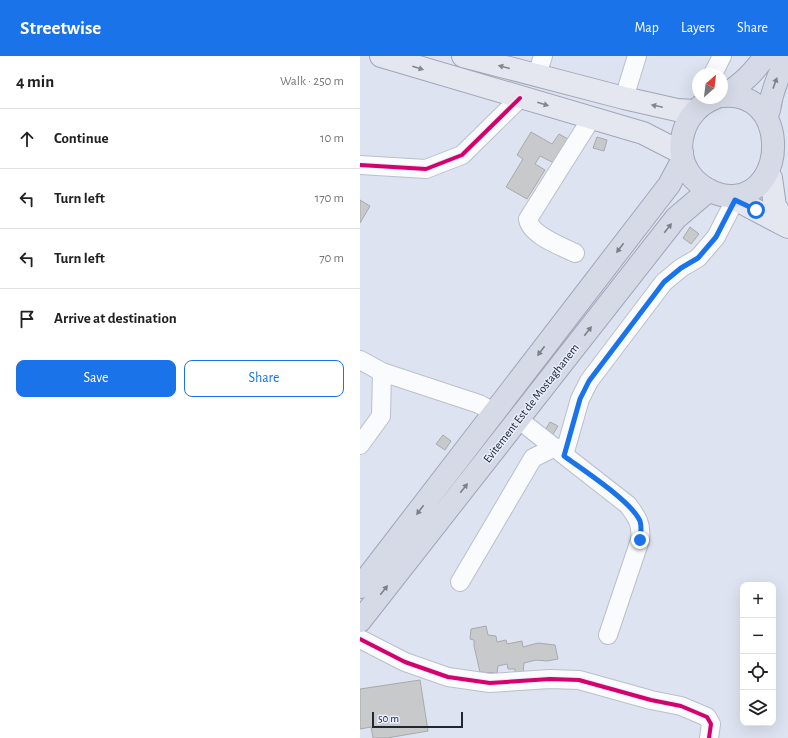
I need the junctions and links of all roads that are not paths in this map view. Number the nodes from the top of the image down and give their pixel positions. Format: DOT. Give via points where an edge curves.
graph roads {
  1 [pos="381,56"];
  2 [pos="463,56"];
  3 [pos="636,56"];
  4 [pos="722,56"];
  5 [pos="765,56"];
  6 [pos="788,58"];
  7 [pos="540,66"];
  8 [pos="716,68"];
  9 [pos="728,92"];
  10 [pos="728,96"];
  11 [pos="520,98"];
  12 [pos="624,98"];
  13 [pos="698,104"];
  14 [pos="591,118"];
  15 [pos="779,124"];
  16 [pos="683,156"];
  17 [pos="360,165"];
  18 [pos="778,174"];
  19 [pos="724,195"];
  20 [pos="788,227"];
  21 [pos="575,253"];
  22 [pos="360,360"];
  23 [pos="382,372"];
  24 [pos="494,412"];
  25 [pos="518,419"];
  26 [pos="360,445"];
  27 [pos="559,452"];
  28 [pos="460,582"];
  29 [pos="360,587"];
  30 [pos="360,621"];
  31 [pos="608,635"];
  32 [pos="360,639"];
  33 [pos="709,738"];
  1 -- 11 [label="main road, one-way"];
  7 -- 2 [label="main road, one-way"];
  3 -- 12 [label="street"];
  4 -- 8 [label="street"];
  5 -- 9 [label="highway" via="756,69"];
  15 -- 6 [label="highway, one-way" via="776,81"];
  7 -- 12 [label="main road"];
  10 -- 15 [label="highway" via="746,97 758,102"];
  11 -- 14 [label="main road, one-way"];
  11 -- 17 [label="street" via="462,155 426,168"];
  13 -- 12 [label="main road, one-way" via="677,110"];
  13 -- 16 [label="highway" via="684,129 681,142"];
  14 -- 16 [label="main road" via="643,132"];
  14 -- 21 [label="street" via="528,219 529,225 536,233"];
  15 -- 18 [label="highway" via="783,147"];
  16 -- 19 [label="highway" via="693,178"];
  16 -- 24 [label="highway, Evitement Est de Mostaghanem, one-way" via="668,185"];
  18 -- 19 [label="highway" via="755,191 742,195"];
  18 -- 20 [label="main road" via="776,206"];
  19 -- 20 [label="main road"];
  25 -- 19 [label="highway, Evitement Est de Mostaghanem, one-way" via="676,218"];
  19 -- 27 [label="street" via="716,237 698,258 664,282 589,381"];
  22 -- 23 [label="street"];
  23 -- 24 [label="street" via="479,404"];
  23 -- 26 [label="street" via="382,416"];
  24 -- 29 [label="highway, Evitement Est de Mostaghanem, one-way"];
  25 -- 27 [label="street"];
  30 -- 25 [label="highway, Evitement Est de Mostaghanem, one-way"];
  27 -- 28 [label="street" via="533,458"];
  27 -- 31 [label="street" via="628,505 642,529"];
  32 -- 33 [label="street" via="406,662 448,678 490,683 579,680 682,706 707,718 711,724"];
}
